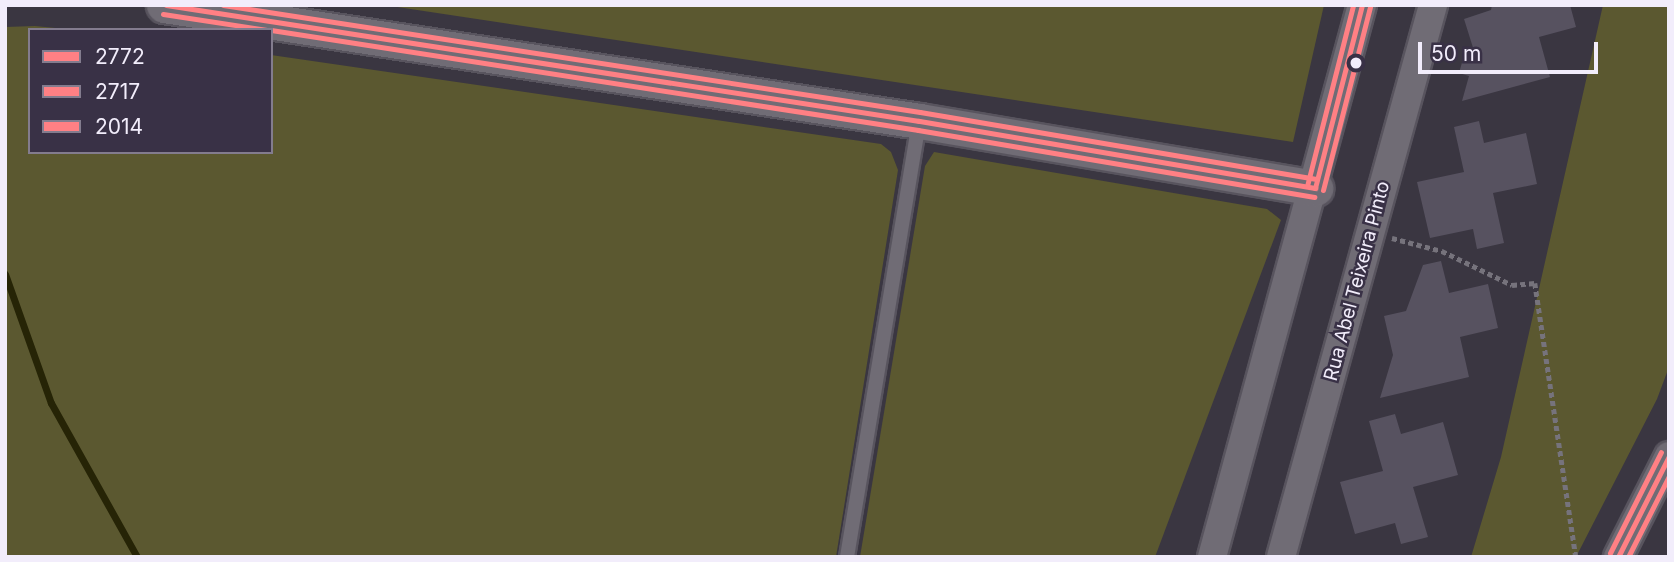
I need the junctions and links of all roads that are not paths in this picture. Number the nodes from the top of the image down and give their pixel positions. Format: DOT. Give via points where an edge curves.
graph roads {
  1 [pos="164,5"];
  2 [pos="1362,5"];
  3 [pos="1433,5"];
  4 [pos="919,121"];
  5 [pos="1315,188"];
  6 [pos="1669,456"];
  7 [pos="1662,487"];
  8 [pos="847,557"];
  9 [pos="1212,557"];
  10 [pos="1281,557"];
  11 [pos="1618,557"];
  1 -- 4 [label="street"];
  2 -- 5 [label="street"];
  3 -- 10 [label="street, Rua Abel Teixeira Pinto"];
  4 -- 5 [label="street"];
  4 -- 8 [label="lane"];
  5 -- 9 [label="street"];
  6 -- 7 [label="street"];
  7 -- 11 [label="street"];
}
